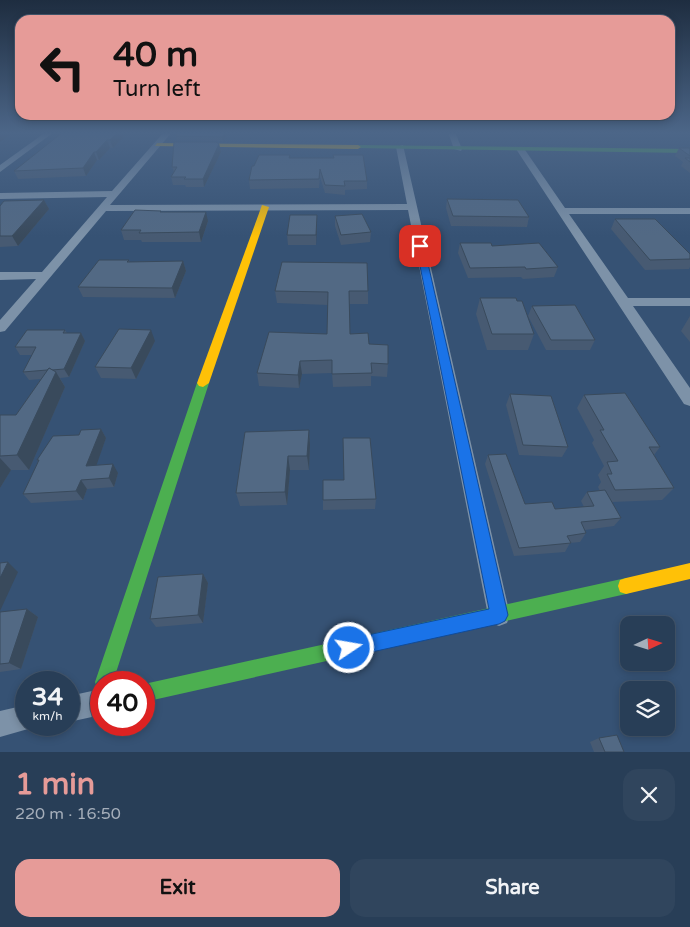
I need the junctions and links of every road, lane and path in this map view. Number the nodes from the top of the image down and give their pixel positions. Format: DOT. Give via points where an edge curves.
graph roads {
  1 [pos="137,167"];
  2 [pos="404,167"];
  3 [pos="532,167"];
  4 [pos="114,194"];
  5 [pos="0,196"];
  6 [pos="265,207"];
  7 [pos="412,207"];
  8 [pos="103,208"];
  9 [pos="561,211"];
  10 [pos="690,212"];
  11 [pos="45,275"];
  12 [pos="0,276"];
  13 [pos="625,302"];
  14 [pos="690,302"];
  15 [pos="0,328"];
  16 [pos="690,400"];
  17 [pos="690,571"];
  18 [pos="499,615"];
  19 [pos="109,671"];
  20 [pos="155,691"];
  21 [pos="15,721"];
  22 [pos="0,724"];
  1 -- 4 [label="street"];
  2 -- 7 [label="street"];
  3 -- 9 [label="street"];
  4 -- 5 [label="street"];
  4 -- 8 [label="street"];
  6 -- 7 [label="street"];
  6 -- 8 [label="street"];
  6 -- 19 [label="street"];
  7 -- 18 [label="street"];
  8 -- 11 [label="street"];
  9 -- 10 [label="street"];
  9 -- 13 [label="street"];
  11 -- 12 [label="street"];
  11 -- 15 [label="street"];
  13 -- 14 [label="street"];
  13 -- 16 [label="street"];
  17 -- 18 [label="street"];
  18 -- 20 [label="street"];
  21 -- 22 [label="street"];
}
